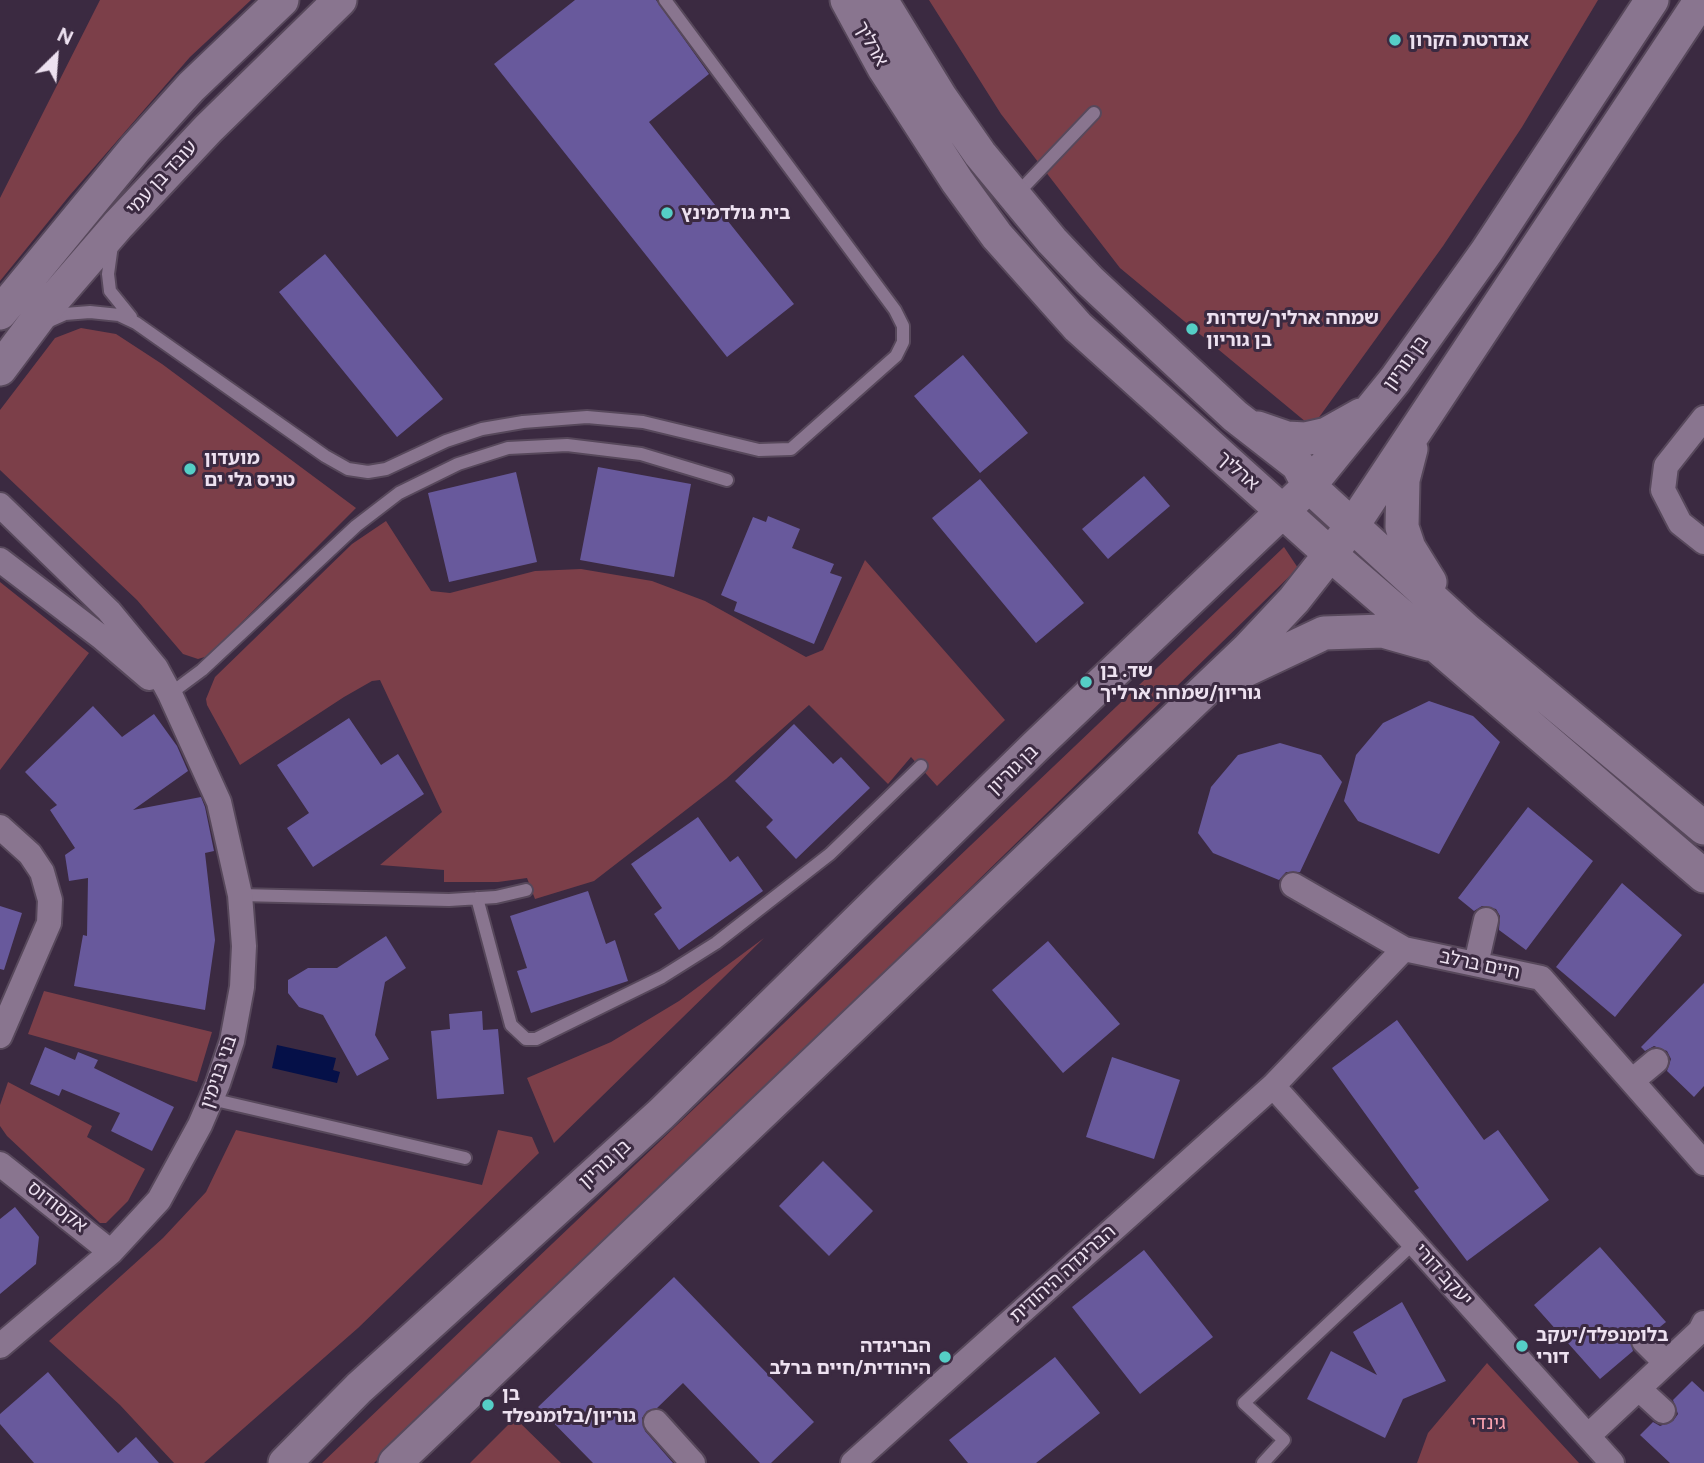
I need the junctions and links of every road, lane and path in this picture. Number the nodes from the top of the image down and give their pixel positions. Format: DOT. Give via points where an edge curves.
graph roads {
  1 [pos="282,0"];
  2 [pos="340,0"];
  3 [pos="665,0"];
  4 [pos="847,0"];
  5 [pos="881,0"];
  6 [pos="1652,0"];
  7 [pos="1701,0"];
  8 [pos="1094,113"];
  9 [pos="1015,196"];
  10 [pos="118,225"];
  11 [pos="997,236"];
  12 [pos="0,313"];
  13 [pos="136,323"];
  14 [pos="24,336"];
  15 [pos="0,369"];
  16 [pos="1378,401"];
  17 [pos="1704,418"];
  18 [pos="1240,420"];
  19 [pos="1421,422"];
  20 [pos="1208,446"];
  21 [pos="727,480"];
  22 [pos="1309,485"];
  23 [pos="0,505"];
  24 [pos="1283,511"];
  25 [pos="1353,525"];
  26 [pos="1704,542"];
  27 [pos="1331,555"];
  28 [pos="0,561"];
  29 [pos="1223,569"];
  30 [pos="1454,640"];
  31 [pos="1205,690"];
  32 [pos="168,695"];
  33 [pos="921,766"];
  34 [pos="0,827"];
  35 [pos="1704,828"];
  36 [pos="1704,876"];
  37 [pos="1293,886"];
  38 [pos="526,890"];
  39 [pos="240,895"];
  40 [pos="477,898"];
  41 [pos="1486,920"];
  42 [pos="1404,949"];
  43 [pos="1476,964"];
  44 [pos="0,1036"];
  45 [pos="1656,1062"];
  46 [pos="1632,1082"];
  47 [pos="1273,1086"];
  48 [pos="211,1099"];
  49 [pos="1699,1150"];
  50 [pos="465,1158"];
  51 [pos="0,1164"];
  52 [pos="1414,1243"];
  53 [pos="111,1252"];
  54 [pos="1703,1329"];
  55 [pos="1644,1340"];
  56 [pos="0,1346"];
  57 [pos="1666,1363"];
  58 [pos="1639,1389"];
  59 [pos="1663,1411"];
  60 [pos="656,1422"];
  61 [pos="1588,1436"];
  62 [pos="285,1463"];
  63 [pos="395,1463"];
  64 [pos="693,1463"];
  65 [pos="853,1463"];
  66 [pos="1263,1463"];
  67 [pos="1612,1463"];
  1 -- 12 [label="main road, עובד בן עמי" via="135,149"];
  2 -- 10 [label="main road, עובד בן עמי"];
  3 -- 13 [label="lane" via="903,326 903,342 896,356 791,449 759,450 643,422 587,417 482,429 386,469 348,469"];
  4 -- 11 [label="main road, ארליך" via="917,122"];
  5 -- 9 [label="main road, ארליך" via="941,98"];
  6 -- 16 [label="main road, בן גוריון" via="1487,251"];
  7 -- 19 [label="main road"];
  8 -- 9 [label="lane"];
  9 -- 11 [label="street"];
  9 -- 18 [label="main road, ארליך" via="1113,304"];
  10 -- 13 [label="lane" via="109,258 110,291"];
  10 -- 14 [label="main road, עובד בן עמי"];
  11 -- 20 [label="main road, ארליך" via="1078,327"];
  13 -- 14 [label="lane" via="119,315 65,314"];
  14 -- 15 [label="main road, עובד בן עמי"];
  16 -- 18 [label="main road" via="1357,419 1305,439 1270,433"];
  16 -- 22 [label="main road, בן גוריון"];
  17 -- 26 [label="street" via="1666,467 1663,491 1680,523"];
  18 -- 22 [label="main road, ארליך" via="1298,465"];
  19 -- 25 [label="main road"];
  19 -- 30 [label="main road" via="1403,480 1402,527"];
  20 -- 24 [label="main road, ארליך"];
  20 -- 29 [label="main road" via="1233,482 1246,513 1236,547"];
  21 -- 32 [label="lane" via="641,454 567,445 508,448 458,464 399,493 356,526 202,670"];
  22 -- 24 [label="main road, בן גוריון"];
  22 -- 25 [label="main road, ארליך"];
  23 -- 32 [label="street, בני בנימין" via="109,611 149,659"];
  24 -- 27 [label="main road, ארליך"];
  24 -- 29 [label="main road, בן גוריון"];
  25 -- 27 [label="main road"];
  25 -- 30 [label="main road, ארליך"];
  27 -- 30 [label="main road, ארליך"];
  27 -- 31 [label="main road" via="1273,623"];
  28 -- 32 [label="street, בני בנימין"];
  29 -- 62 [label="main road, בן גוריון" via="661,1114 359,1388"];
  30 -- 31 [label="main road" via="1382,631 1324,633"];
  30 -- 35 [label="main road, ארליך"];
  30 -- 36 [label="main road, ארליך"];
  31 -- 63 [label="main road"];
  32 -- 39 [label="street, בני בנימין" via="219,802"];
  33 -- 40 [label="lane" via="830,855 716,943 662,976 537,1039 527,1039 512,1026"];
  34 -- 44 [label="street" via="30,854 42,872 50,900 48,923"];
  37 -- 42 [label="street, חיים ברלב"];
  38 -- 40 [label="lane"];
  39 -- 40 [label="lane"];
  39 -- 48 [label="street, בני בנימין" via="242,987 232,1041"];
  41 -- 43 [label="street"];
  42 -- 43 [label="street, חיים ברלב"];
  42 -- 47 [label="street"];
  43 -- 46 [label="street, חיים ברלב" via="1541,978 1573,996"];
  45 -- 46 [label="street"];
  46 -- 49 [label="street, חיים ברלב"];
  47 -- 52 [label="street, יעקב דורי"];
  47 -- 65 [label="street, הבריגדה היהודית"];
  48 -- 50 [label="lane"];
  48 -- 53 [label="street, בני בנימין" via="159,1200"];
  51 -- 53 [label="street, אקסודוס"];
  52 -- 61 [label="street, יעקב דורי"];
  52 -- 66 [label="lane" via="1244,1403 1284,1440"];
  53 -- 56 [label="street, בני בנימין"];
  54 -- 57 [label="street"];
  55 -- 57 [label="street"];
  57 -- 58 [label="street"];
  58 -- 59 [label="street"];
  58 -- 61 [label="street"];
  60 -- 64 [label="street"];
  61 -- 67 [label="street, יעקב דורי"];
}
